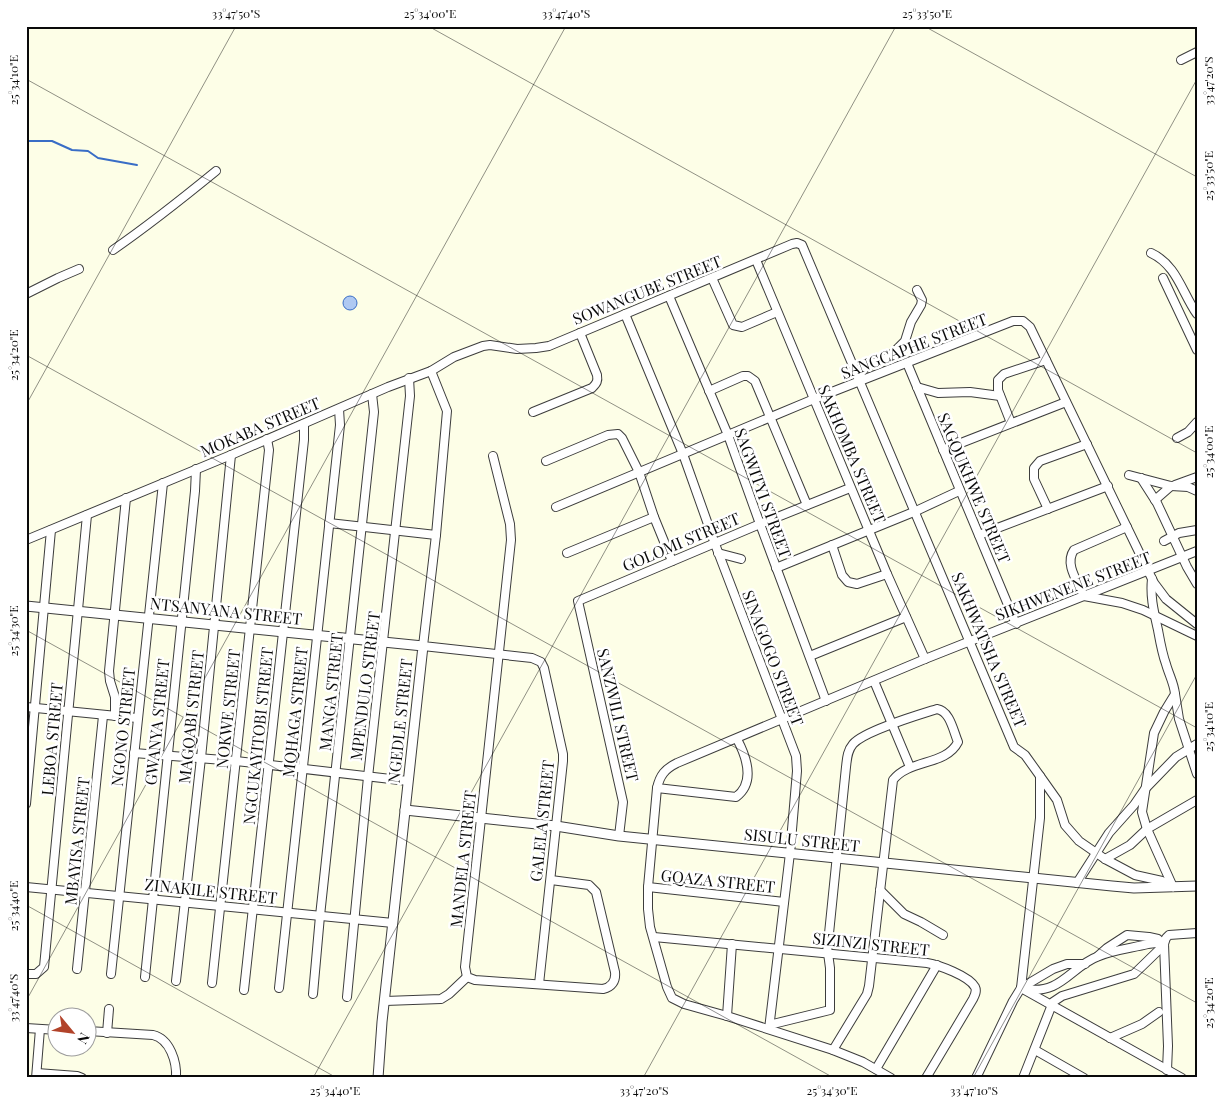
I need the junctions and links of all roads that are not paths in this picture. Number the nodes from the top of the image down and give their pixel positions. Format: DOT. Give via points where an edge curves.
graph roads {
  1 [pos="1197,52"];
  2 [pos="1181,60"];
  3 [pos="216,171"];
  4 [pos="797,242"];
  5 [pos="113,250"];
  6 [pos="1151,253"];
  7 [pos="756,260"];
  8 [pos="79,269"];
  9 [pos="712,278"];
  10 [pos="1163,278"];
  11 [pos="917,290"];
  12 [pos="26,294"];
  13 [pos="669,296"];
  14 [pos="777,312"];
  15 [pos="625,314"];
  16 [pos="1197,314"];
  17 [pos="580,332"];
  18 [pos="504,346"];
  19 [pos="1197,350"];
  20 [pos="1046,360"];
  21 [pos="906,363"];
  22 [pos="430,371"];
  23 [pos="409,378"];
  24 [pos="860,380"];
  25 [pos="917,388"];
  26 [pos="709,391"];
  27 [pos="372,394"];
  28 [pos="1000,396"];
  29 [pos="814,399"];
  30 [pos="1066,402"];
  31 [pos="339,409"];
  32 [pos="533,412"];
  33 [pos="771,418"];
  34 [pos="1197,422"];
  35 [pos="1012,423"];
  36 [pos="304,424"];
  37 [pos="728,435"];
  38 [pos="267,438"];
  39 [pos="1177,438"];
  40 [pos="1086,444"];
  41 [pos="943,450"];
  42 [pos="683,454"];
  43 [pos="231,455"];
  44 [pos="493,456"];
  45 [pos="546,461"];
  46 [pos="196,469"];
  47 [pos="639,472"];
  48 [pos="1129,475"];
  49 [pos="1197,476"];
  50 [pos="1141,478"];
  51 [pos="162,483"];
  52 [pos="1108,486"];
  53 [pos="1172,486"];
  54 [pos="850,488"];
  55 [pos="959,490"];
  56 [pos="1197,491"];
  57 [pos="126,498"];
  58 [pos="1155,500"];
  59 [pos="807,505"];
  60 [pos="556,507"];
  61 [pos="1048,509"];
  62 [pos="916,511"];
  63 [pos="87,515"];
  64 [pos="654,517"];
  65 [pos="329,523"];
  66 [pos="760,524"];
  67 [pos="362,527"];
  68 [pos="1127,527"];
  69 [pos="869,529"];
  70 [pos="51,530"];
  71 [pos="396,530"];
  72 [pos="1197,530"];
  73 [pos="436,535"];
  74 [pos="979,535"];
  75 [pos="1173,535"];
  76 [pos="26,540"];
  77 [pos="1164,541"];
  78 [pos="714,544"];
  79 [pos="832,545"];
  80 [pos="1197,551"];
  81 [pos="567,553"];
  82 [pos="718,553"];
  83 [pos="1182,557"];
  84 [pos="741,559"];
  85 [pos="672,561"];
  86 [pos="776,568"];
  87 [pos="887,574"];
  88 [pos="1151,575"];
  89 [pos="1197,584"];
  90 [pos="1084,596"];
  91 [pos="578,601"];
  92 [pos="26,606"];
  93 [pos="44,608"];
  94 [pos="79,612"];
  95 [pos="114,615"];
  96 [pos="906,617"];
  97 [pos="1155,617"];
  98 [pos="149,618"];
  99 [pos="182,621"];
  100 [pos="214,624"];
  101 [pos="1016,624"];
  102 [pos="1197,624"];
  103 [pos="250,628"];
  104 [pos="283,632"];
  105 [pos="317,635"];
  106 [pos="1197,636"];
  107 [pos="350,638"];
  108 [pos="971,640"];
  109 [pos="384,641"];
  110 [pos="423,646"];
  111 [pos="500,655"];
  112 [pos="810,656"];
  113 [pos="925,659"];
  114 [pos="874,681"];
  115 [pos="1175,694"];
  116 [pos="826,701"];
  117 [pos="26,707"];
  118 [pos="35,708"];
  119 [pos="68,711"];
  120 [pos="103,716"];
  121 [pos="115,716"];
  122 [pos="137,718"];
  123 [pos="782,720"];
  124 [pos="892,724"];
  125 [pos="737,739"];
  126 [pos="1197,744"];
  127 [pos="1189,748"];
  128 [pos="134,753"];
  129 [pos="167,756"];
  130 [pos="201,758"];
  131 [pos="236,761"];
  132 [pos="268,766"];
  133 [pos="302,768"];
  134 [pos="910,768"];
  135 [pos="336,773"];
  136 [pos="1197,774"];
  137 [pos="1040,776"];
  138 [pos="368,777"];
  139 [pos="408,781"];
  140 [pos="657,788"];
  141 [pos="1145,789"];
  142 [pos="1197,800"];
  143 [pos="26,804"];
  144 [pos="406,810"];
  145 [pos="481,818"];
  146 [pos="556,826"];
  147 [pos="1147,829"];
  148 [pos="618,836"];
  149 [pos="653,839"];
  150 [pos="1096,853"];
  151 [pos="790,854"];
  152 [pos="837,858"];
  153 [pos="1105,859"];
  154 [pos="883,863"];
  155 [pos="1034,878"];
  156 [pos="550,880"];
  157 [pos="1077,882"];
  158 [pos="1197,886"];
  159 [pos="26,887"];
  160 [pos="648,887"];
  161 [pos="1173,887"];
  162 [pos="52,889"];
  163 [pos="880,890"];
  164 [pos="85,893"];
  165 [pos="119,896"];
  166 [pos="153,899"];
  167 [pos="186,902"];
  168 [pos="784,902"];
  169 [pos="220,906"];
  170 [pos="253,908"];
  171 [pos="286,912"];
  172 [pos="320,916"];
  173 [pos="354,919"];
  174 [pos="393,923"];
  175 [pos="1197,933"];
  176 [pos="943,935"];
  177 [pos="654,937"];
  178 [pos="732,944"];
  179 [pos="1164,945"];
  180 [pos="778,948"];
  181 [pos="827,953"];
  182 [pos="1097,956"];
  183 [pos="873,958"];
  184 [pos="1085,964"];
  185 [pos="937,965"];
  186 [pos="77,969"];
  187 [pos="26,974"];
  188 [pos="111,974"];
  189 [pos="146,977"];
  190 [pos="467,977"];
  191 [pos="176,980"];
  192 [pos="212,983"];
  193 [pos="539,984"];
  194 [pos="279,988"];
  195 [pos="1022,988"];
  196 [pos="244,990"];
  197 [pos="313,994"];
  198 [pos="347,997"];
  199 [pos="385,1001"];
  200 [pos="1052,1006"];
  201 [pos="109,1009"];
  202 [pos="1159,1012"];
  203 [pos="727,1016"];
  204 [pos="771,1026"];
  205 [pos="26,1028"];
  206 [pos="40,1028"];
  207 [pos="48,1029"];
  208 [pos="98,1032"];
  209 [pos="108,1033"];
  210 [pos="1110,1038"];
  211 [pos="833,1050"];
  212 [pos="1035,1050"];
  213 [pos="876,1070"];
  214 [pos="1167,1070"];
  215 [pos="36,1075"];
  216 [pos="82,1078"];
  217 [pos="176,1078"];
  218 [pos="378,1078"];
  219 [pos="891,1078"];
  220 [pos="926,1078"];
  221 [pos="976,1078"];
  222 [pos="1023,1078"];
  223 [pos="1084,1078"];
  224 [pos="1182,1078"];
  1 -- 2 [label="street"];
  3 -- 5 [label="street"];
  4 -- 7 [label="street, SOWANGUBE STREET"];
  4 -- 24 [label="street, SAKHWATSHA STREET" via="804,248"];
  6 -- 16 [label="street" via="1158,256 1178,279"];
  7 -- 9 [label="street, SOWANGUBE STREET"];
  7 -- 14 [label="street, SAKHOMBA STREET"];
  8 -- 12 [label="street"];
  9 -- 13 [label="street, SOWANGUBE STREET"];
  9 -- 14 [label="street" via="733,325 742,327"];
  10 -- 19 [label="street"];
  11 -- 24 [label="street" via="921,305 905,341 889,357 867,366"];
  13 -- 15 [label="street, SOWANGUBE STREET"];
  13 -- 26 [label="street, SAGWITYI STREET"];
  14 -- 29 [label="street, SAKHOMBA STREET"];
  15 -- 17 [label="street, SOWANGUBE STREET"];
  15 -- 42 [label="street, SINAGOGO STREET"];
  17 -- 18 [label="street, SOWANGUBE STREET" via="542,348"];
  17 -- 32 [label="street" via="597,374 596,384"];
  18 -- 22 [label="street, MOKABA STREET" via="483,346"];
  20 -- 21 [label="street, SANGCAPHE STREET" via="1030,327 1013,321"];
  20 -- 28 [label="street" via="1000,377 997,386"];
  20 -- 30 [label="street, SANGCAPHE STREET"];
  21 -- 24 [label="street, SANGCAPHE STREET"];
  21 -- 25 [label="street, SAGQUKHWE STREET"];
  22 -- 23 [label="street, MOKABA STREET"];
  22 -- 73 [label="street, NGEDLE STREET" via="447,411"];
  23 -- 27 [label="street, MOKABA STREET"];
  23 -- 71 [label="street, MPENDULO STREET" via="410,396"];
  24 -- 29 [label="street, SANGCAPHE STREET"];
  24 -- 62 [label="street, SAKHWATSHA STREET"];
  25 -- 28 [label="street" via="938,393 970,392"];
  25 -- 41 [label="street, SAGQUKHWE STREET"];
  26 -- 33 [label="street" via="748,376 755,381"];
  26 -- 37 [label="street, SAGWITYI STREET"];
  27 -- 31 [label="street, MOKABA STREET"];
  27 -- 67 [label="street, MANGA STREET" via="374,408"];
  28 -- 35 [label="street"];
  29 -- 33 [label="street, SANGCAPHE STREET"];
  29 -- 54 [label="street, SAKHOMBA STREET"];
  30 -- 35 [label="street"];
  30 -- 40 [label="street, SANGCAPHE STREET"];
  31 -- 36 [label="street, MOKABA STREET"];
  31 -- 65 [label="street, MQHAGA STREET"];
  33 -- 37 [label="street, SANGCAPHE STREET"];
  33 -- 59 [label="street"];
  34 -- 39 [label="street"];
  35 -- 41 [label="street"];
  36 -- 38 [label="street, MOKABA STREET"];
  36 -- 104 [label="street, NGCUKAYITOBI STREET"];
  37 -- 42 [label="street, SANGCAPHE STREET"];
  37 -- 66 [label="street, SAGWITYI STREET"];
  38 -- 43 [label="street, MOKABA STREET"];
  38 -- 103 [label="street, NOKWE STREET" via="269,450"];
  40 -- 52 [label="street, SANGCAPHE STREET"];
  40 -- 61 [label="street" via="1040,461 1034,468 1034,479"];
  41 -- 55 [label="street, SAGQUKHWE STREET"];
  42 -- 47 [label="street, SANGCAPHE STREET"];
  42 -- 78 [label="street, SINAGOGO STREET"];
  43 -- 46 [label="street, MOKABA STREET"];
  43 -- 100 [label="street, MAGQABI STREET"];
  44 -- 111 [label="street, MANDELA STREET" via="512,540"];
  45 -- 47 [label="street" via="608,435 618,434"];
  46 -- 51 [label="street, MOKABA STREET"];
  46 -- 99 [label="street, GWANYA STREET"];
  47 -- 60 [label="street, SANGCAPHE STREET"];
  47 -- 64 [label="street"];
  48 -- 50 [label="street"];
  49 -- 53 [label="street"];
  50 -- 53 [label="street"];
  50 -- 58 [label="street"];
  51 -- 57 [label="street, MOKABA STREET"];
  51 -- 98 [label="street, NGONO STREET"];
  52 -- 61 [label="street"];
  52 -- 68 [label="street, SANGCAPHE STREET"];
  53 -- 56 [label="street"];
  53 -- 58 [label="street"];
  54 -- 59 [label="street, GOLOMI STREET"];
  54 -- 69 [label="street, SAKHOMBA STREET"];
  55 -- 62 [label="street"];
  55 -- 74 [label="street, SAGQUKHWE STREET"];
  57 -- 63 [label="street, MOKABA STREET"];
  57 -- 95 [label="street"];
  58 -- 75 [label="street"];
  59 -- 66 [label="street, GOLOMI STREET"];
  61 -- 74 [label="street"];
  62 -- 69 [label="street"];
  62 -- 108 [label="street, SAKHWATSHA STREET"];
  63 -- 70 [label="street, MOKABA STREET"];
  63 -- 94 [label="street, LEBOA STREET"];
  64 -- 81 [label="street"];
  64 -- 85 [label="street"];
  65 -- 67 [label="street"];
  65 -- 105 [label="street, MQHAGA STREET"];
  66 -- 78 [label="street, GOLOMI STREET"];
  66 -- 86 [label="street, SAGWITYI STREET"];
  67 -- 71 [label="street"];
  67 -- 107 [label="street, MANGA STREET"];
  68 -- 88 [label="street, SANGCAPHE STREET"];
  68 -- 90 [label="street" via="1071,554 1070,562"];
  69 -- 79 [label="street"];
  69 -- 87 [label="street, SAKHOMBA STREET"];
  70 -- 76 [label="street, MOKABA STREET"];
  70 -- 93 [label="street"];
  71 -- 73 [label="street"];
  71 -- 109 [label="street, MPENDULO STREET"];
  72 -- 75 [label="street"];
  73 -- 110 [label="street, NGEDLE STREET"];
  74 -- 101 [label="street, SAGQUKHWE STREET"];
  75 -- 77 [label="street"];
  75 -- 83 [label="street"];
  78 -- 82 [label="street, SINAGOGO STREET"];
  78 -- 85 [label="street, GOLOMI STREET"];
  79 -- 86 [label="street"];
  79 -- 87 [label="street" via="842,575 848,582 857,584"];
  80 -- 83 [label="street, SIKHWENENE STREET"];
  82 -- 84 [label="street"];
  82 -- 123 [label="street, SINAGOGO STREET"];
  83 -- 88 [label="street, SIKHWENENE STREET"];
  83 -- 89 [label="street"];
  85 -- 91 [label="street, GOLOMI STREET"];
  86 -- 112 [label="street, SAGWITYI STREET"];
  87 -- 96 [label="street, SAKHOMBA STREET"];
  88 -- 90 [label="street, SIKHWENENE STREET"];
  88 -- 97 [label="street"];
  88 -- 102 [label="street, SANGCAPHE STREET" via="1166,600"];
  90 -- 97 [label="street" via="1122,603"];
  90 -- 101 [label="street, SIKHWENENE STREET"];
  91 -- 148 [label="street, SANZWILI STREET" via="623,802"];
  92 -- 93 [label="street, NTSANYANA STREET"];
  93 -- 94 [label="street, NTSANYANA STREET"];
  93 -- 118 [label="street"];
  94 -- 95 [label="street, NTSANYANA STREET"];
  94 -- 119 [label="street, LEBOA STREET"];
  95 -- 98 [label="street, NTSANYANA STREET"];
  95 -- 121 [label="street" via="109,677 115,698"];
  96 -- 112 [label="street"];
  96 -- 113 [label="street, SAKHOMBA STREET"];
  97 -- 106 [label="street"];
  97 -- 115 [label="street"];
  98 -- 99 [label="street, NTSANYANA STREET"];
  98 -- 122 [label="street, NGONO STREET"];
  99 -- 100 [label="street, NTSANYANA STREET"];
  99 -- 129 [label="street, GWANYA STREET"];
  100 -- 103 [label="street, NTSANYANA STREET"];
  100 -- 130 [label="street, MAGQABI STREET"];
  101 -- 108 [label="street, SIKHWENENE STREET"];
  103 -- 104 [label="street, NTSANYANA STREET"];
  103 -- 131 [label="street, NOKWE STREET"];
  104 -- 105 [label="street, NTSANYANA STREET"];
  104 -- 132 [label="street, NGCUKAYITOBI STREET"];
  105 -- 107 [label="street, NTSANYANA STREET"];
  105 -- 133 [label="street, MQHAGA STREET"];
  107 -- 109 [label="street, NTSANYANA STREET"];
  107 -- 135 [label="street, MANGA STREET"];
  108 -- 113 [label="street, SIKHWENENE STREET"];
  108 -- 137 [label="street, SAKHWATSHA STREET" via="1014,747 1026,755"];
  109 -- 110 [label="street, NTSANYANA STREET"];
  109 -- 138 [label="street, MPENDULO STREET"];
  110 -- 111 [label="street, GALELA STREET"];
  110 -- 139 [label="street, NGEDLE STREET"];
  111 -- 145 [label="street, MANDELA STREET"];
  111 -- 146 [label="street, GALELA STREET" via="537,659 544,668 564,761"];
  112 -- 116 [label="street, SAGWITYI STREET"];
  113 -- 114 [label="street, SIKHWENENE STREET"];
  114 -- 116 [label="street, SIKHWENENE STREET"];
  114 -- 124 [label="street"];
  115 -- 127 [label="street"];
  115 -- 141 [label="street" via="1157,724"];
  116 -- 123 [label="street, SIKHWENENE STREET"];
  117 -- 118 [label="street"];
  118 -- 119 [label="street"];
  118 -- 143 [label="street"];
  119 -- 120 [label="street"];
  119 -- 162 [label="street, LEBOA STREET"];
  120 -- 121 [label="street"];
  120 -- 164 [label="street, MBAYISA STREET"];
  121 -- 122 [label="street"];
  122 -- 128 [label="street, NGONO STREET"];
  123 -- 125 [label="street, SIKHWENENE STREET"];
  123 -- 151 [label="street, SINAGOGO STREET" via="798,764"];
  124 -- 134 [label="street"];
  124 -- 134 [label="street" via="936,709 943,710 958,742 948,754"];
  124 -- 152 [label="street" via="858,740 850,748"];
  125 -- 140 [label="street, SIKHWENENE STREET" via="672,766 663,772"];
  125 -- 140 [label="street" via="747,765 747,781 742,793 736,796"];
  126 -- 127 [label="street"];
  127 -- 136 [label="street"];
  127 -- 141 [label="street"];
  128 -- 129 [label="street"];
  128 -- 165 [label="street, NGONO STREET"];
  129 -- 130 [label="street"];
  129 -- 166 [label="street, GWANYA STREET"];
  130 -- 131 [label="street"];
  130 -- 167 [label="street, MAGQABI STREET"];
  131 -- 132 [label="street"];
  131 -- 169 [label="street, NOKWE STREET"];
  132 -- 133 [label="street"];
  132 -- 170 [label="street, NGCUKAYITOBI STREET"];
  133 -- 135 [label="street"];
  133 -- 171 [label="street, MQHAGA STREET"];
  134 -- 154 [label="street" via="896,776 891,786"];
  135 -- 138 [label="street"];
  135 -- 172 [label="street, MANGA STREET"];
  137 -- 150 [label="street, SAKHWATSHA STREET" via="1057,800 1065,825"];
  137 -- 155 [label="street"];
  138 -- 139 [label="street"];
  138 -- 173 [label="street, MPENDULO STREET"];
  139 -- 144 [label="street, NGEDLE STREET"];
  140 -- 149 [label="street, SIKHWENENE STREET"];
  141 -- 147 [label="street" via="1142,812"];
  141 -- 150 [label="street"];
  142 -- 147 [label="street"];
  144 -- 145 [label="street, SISULU STREET"];
  144 -- 174 [label="street, NGEDLE STREET"];
  145 -- 146 [label="street, SISULU STREET"];
  145 -- 190 [label="street, MANDELA STREET" via="465,967"];
  146 -- 148 [label="street, SISULU STREET"];
  146 -- 156 [label="street, GALELA STREET"];
  147 -- 153 [label="street" via="1130,845"];
  147 -- 161 [label="street"];
  148 -- 149 [label="street, SISULU STREET"];
  149 -- 151 [label="street, SISULU STREET"];
  149 -- 160 [label="street"];
  150 -- 153 [label="street, SAKHWATSHA STREET"];
  150 -- 157 [label="street"];
  151 -- 152 [label="street, SISULU STREET"];
  151 -- 168 [label="street, SINAGOGO STREET"];
  152 -- 154 [label="street, SISULU STREET"];
  152 -- 181 [label="street"];
  153 -- 161 [label="street, SAKHWATSHA STREET" via="1135,875"];
  154 -- 155 [label="street, SISULU STREET"];
  154 -- 163 [label="street"];
  155 -- 157 [label="street, SISULU STREET"];
  155 -- 195 [label="street"];
  156 -- 193 [label="street, GALELA STREET"];
  156 -- 193 [label="street" via="586,884 595,889 615,977 612,985 603,989"];
  157 -- 161 [label="street, SISULU STREET" via="1134,888"];
  158 -- 161 [label="street, SISULU STREET"];
  159 -- 162 [label="street, ZINAKILE STREET"];
  160 -- 168 [label="street, GQAZA STREET"];
  160 -- 177 [label="street" via="649,919"];
  162 -- 164 [label="street, ZINAKILE STREET"];
  162 -- 187 [label="street, LEBOA STREET" via="44,967 36,974"];
  163 -- 176 [label="street" via="904,914"];
  163 -- 183 [label="street"];
  164 -- 165 [label="street, ZINAKILE STREET"];
  164 -- 186 [label="street, MBAYISA STREET"];
  165 -- 166 [label="street, ZINAKILE STREET"];
  165 -- 188 [label="street, NGONO STREET"];
  166 -- 167 [label="street, ZINAKILE STREET"];
  166 -- 189 [label="street, GWANYA STREET"];
  167 -- 169 [label="street, ZINAKILE STREET"];
  167 -- 191 [label="street, MAGQABI STREET"];
  168 -- 180 [label="street, SINAGOGO STREET"];
  169 -- 170 [label="street, ZINAKILE STREET"];
  169 -- 192 [label="street, NOKWE STREET"];
  170 -- 171 [label="street, ZINAKILE STREET"];
  170 -- 196 [label="street, NGCUKAYITOBI STREET"];
  171 -- 172 [label="street, ZINAKILE STREET"];
  171 -- 194 [label="street, MQHAGA STREET"];
  172 -- 173 [label="street, ZINAKILE STREET"];
  172 -- 197 [label="street, MANGA STREET"];
  173 -- 174 [label="street, ZINAKILE STREET"];
  173 -- 198 [label="street, MPENDULO STREET"];
  174 -- 199 [label="street, NGEDLE STREET"];
  175 -- 179 [label="street" via="1169,935"];
  177 -- 178 [label="street, SIZINZI STREET"];
  177 -- 203 [label="street" via="672,998"];
  178 -- 180 [label="street, SIZINZI STREET"];
  178 -- 203 [label="street"];
  179 -- 182 [label="street" via="1148,944"];
  179 -- 182 [label="street" via="1158,939 1127,935"];
  179 -- 200 [label="street" via="1134,974 1062,996"];
  179 -- 214 [label="street"];
  180 -- 181 [label="street, SIZINZI STREET"];
  180 -- 204 [label="street, SINAGOGO STREET"];
  181 -- 183 [label="street, SIZINZI STREET"];
  181 -- 204 [label="street" via="830,1010"];
  182 -- 184 [label="street"];
  183 -- 185 [label="street, SIZINZI STREET"];
  183 -- 211 [label="street" via="867,994"];
  184 -- 195 [label="street" via="1067,964"];
  184 -- 195 [label="street" via="1046,990"];
  185 -- 213 [label="street"];
  185 -- 220 [label="street, SIZINZI STREET" via="971,983 976,991"];
  190 -- 193 [label="street"];
  190 -- 199 [label="street" via="441,1000"];
  195 -- 200 [label="street"];
  195 -- 221 [label="street"];
  199 -- 218 [label="street, NGEDLE STREET"];
  200 -- 210 [label="street"];
  200 -- 212 [label="street"];
  201 -- 209 [label="street"];
  202 -- 210 [label="street" via="1142,1024"];
  203 -- 204 [label="street"];
  204 -- 211 [label="street"];
  205 -- 206 [label="street"];
  206 -- 207 [label="street"];
  206 -- 215 [label="street"];
  208 -- 209 [label="street"];
  209 -- 217 [label="street" via="162,1038 168,1046"];
  210 -- 214 [label="street"];
  211 -- 213 [label="street"];
  212 -- 222 [label="street"];
  212 -- 223 [label="street"];
  213 -- 219 [label="street"];
  214 -- 224 [label="street"];
  215 -- 216 [label="street"];
}
